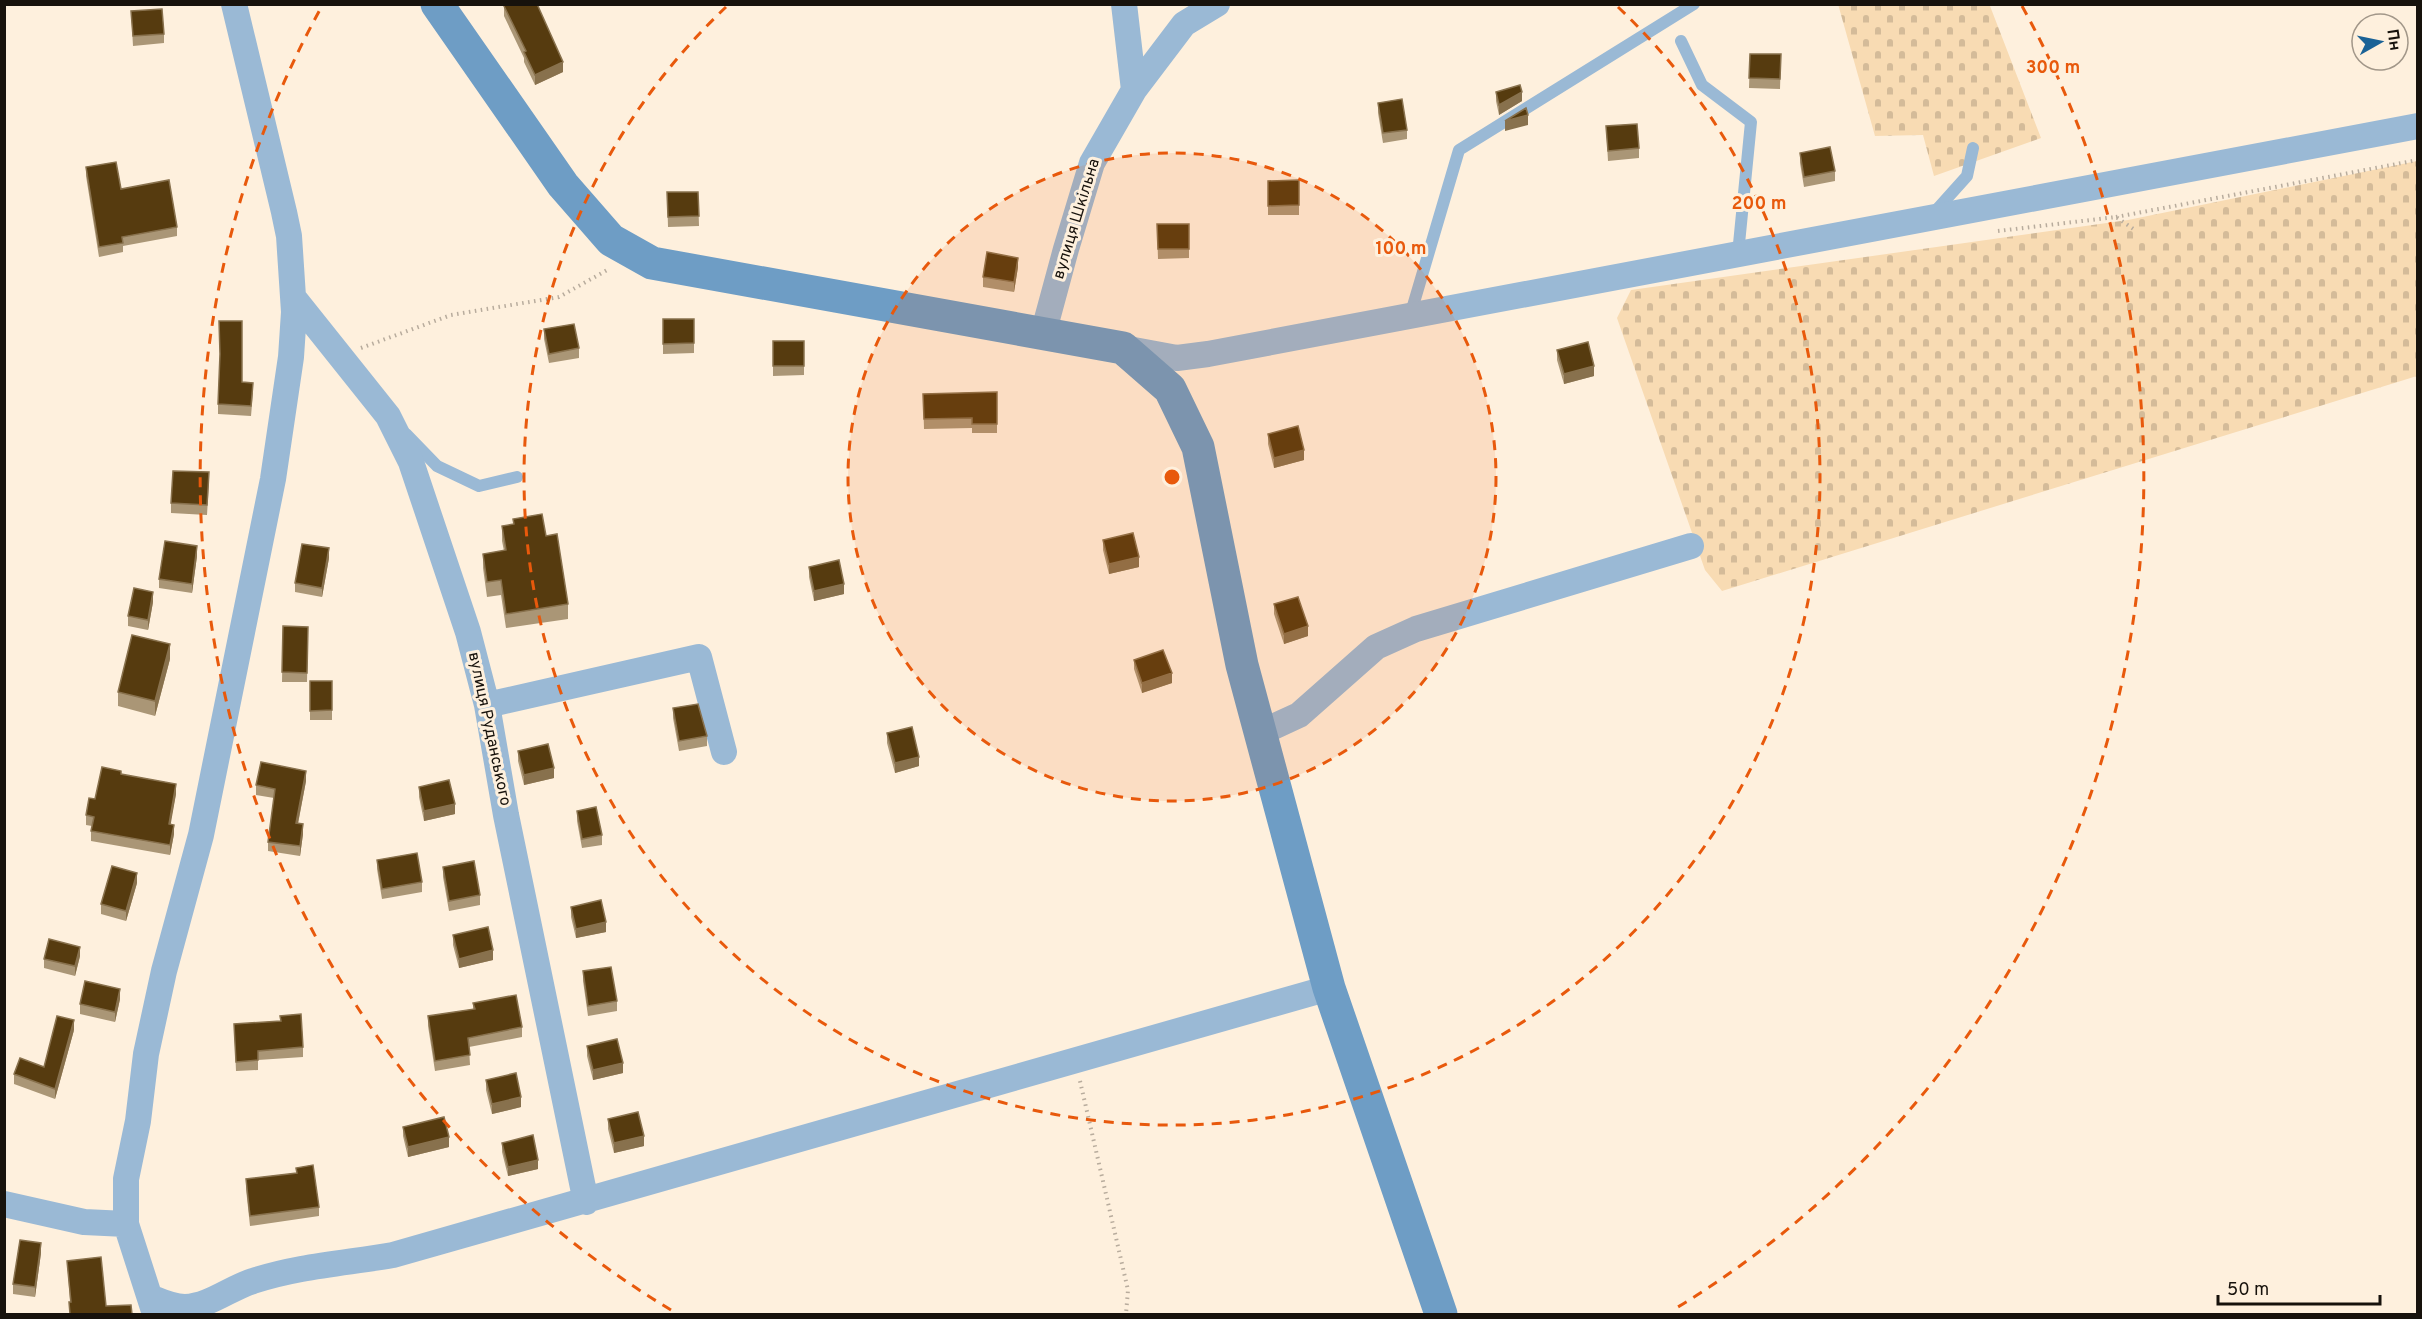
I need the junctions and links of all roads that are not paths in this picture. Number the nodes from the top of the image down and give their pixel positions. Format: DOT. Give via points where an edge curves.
graph roads {
  1 [pos="234,4"];
  2 [pos="437,4"];
  3 [pos="1124,4"];
  4 [pos="1217,4"];
  5 [pos="1694,4"];
  6 [pos="1681,41"];
  7 [pos="1134,90"];
  8 [pos="2418,126"];
  9 [pos="1973,148"];
  10 [pos="1929,218"];
  11 [pos="1738,254"];
  12 [pos="293,297"];
  13 [pos="1410,316"];
  14 [pos="1043,334"];
  15 [pos="1123,348"];
  16 [pos="388,416"];
  17 [pos="517,477"];
  18 [pos="1691,546"];
  19 [pos="487,705"];
  20 [pos="1260,733"];
  21 [pos="724,752"];
  22 [pos="1329,988"];
  23 [pos="586,1202"];
  24 [pos="4,1204"];
  25 [pos="126,1224"];
  26 [pos="153,1306"];
  27 [pos="1441,1314"];
  1 -- 12 [label="street" via="289,236"];
  2 -- 14 [label="street" via="563,185 611,240 636,254 652,262"];
  3 -- 7 [label="street"];
  4 -- 7 [label="street, вулиця Шкільна" via="1184,24"];
  5 -- 13 [label="lane" via="1459,150"];
  6 -- 11 [label="lane" via="1702,85 1751,122"];
  7 -- 14 [label="street, вулиця Шкільна" via="1092,163"];
  8 -- 10 [label="street"];
  9 -- 10 [label="lane" via="1967,176"];
  10 -- 11 [label="street"];
  11 -- 13 [label="street"];
  12 -- 16 [label="street, вулиця Руданського"];
  12 -- 25 [label="street" via="291,357 273,479 201,835 146,1054 126,1179"];
  13 -- 15 [label="street" via="1177,358"];
  14 -- 15 [label="street"];
  15 -- 20 [label="street" via="1170,389 1198,447 1242,665"];
  16 -- 17 [label="lane" via="437,466 468,481 479,486"];
  16 -- 19 [label="street, вулиця Руданського" via="411,462 468,632"];
  18 -- 20 [label="street" via="1406,633 1376,647 1299,715"];
  19 -- 21 [label="street" via="699,657"];
  19 -- 23 [label="street, вулиця Руданського"];
  20 -- 22 [label="street"];
  22 -- 23 [label="street"];
  22 -- 27 [label="street"];
  23 -- 26 [label="street" via="393,1255 251,1281 202,1304"];
  24 -- 25 [label="street" via="84,1222"];
  25 -- 26 [label="street"];
}
